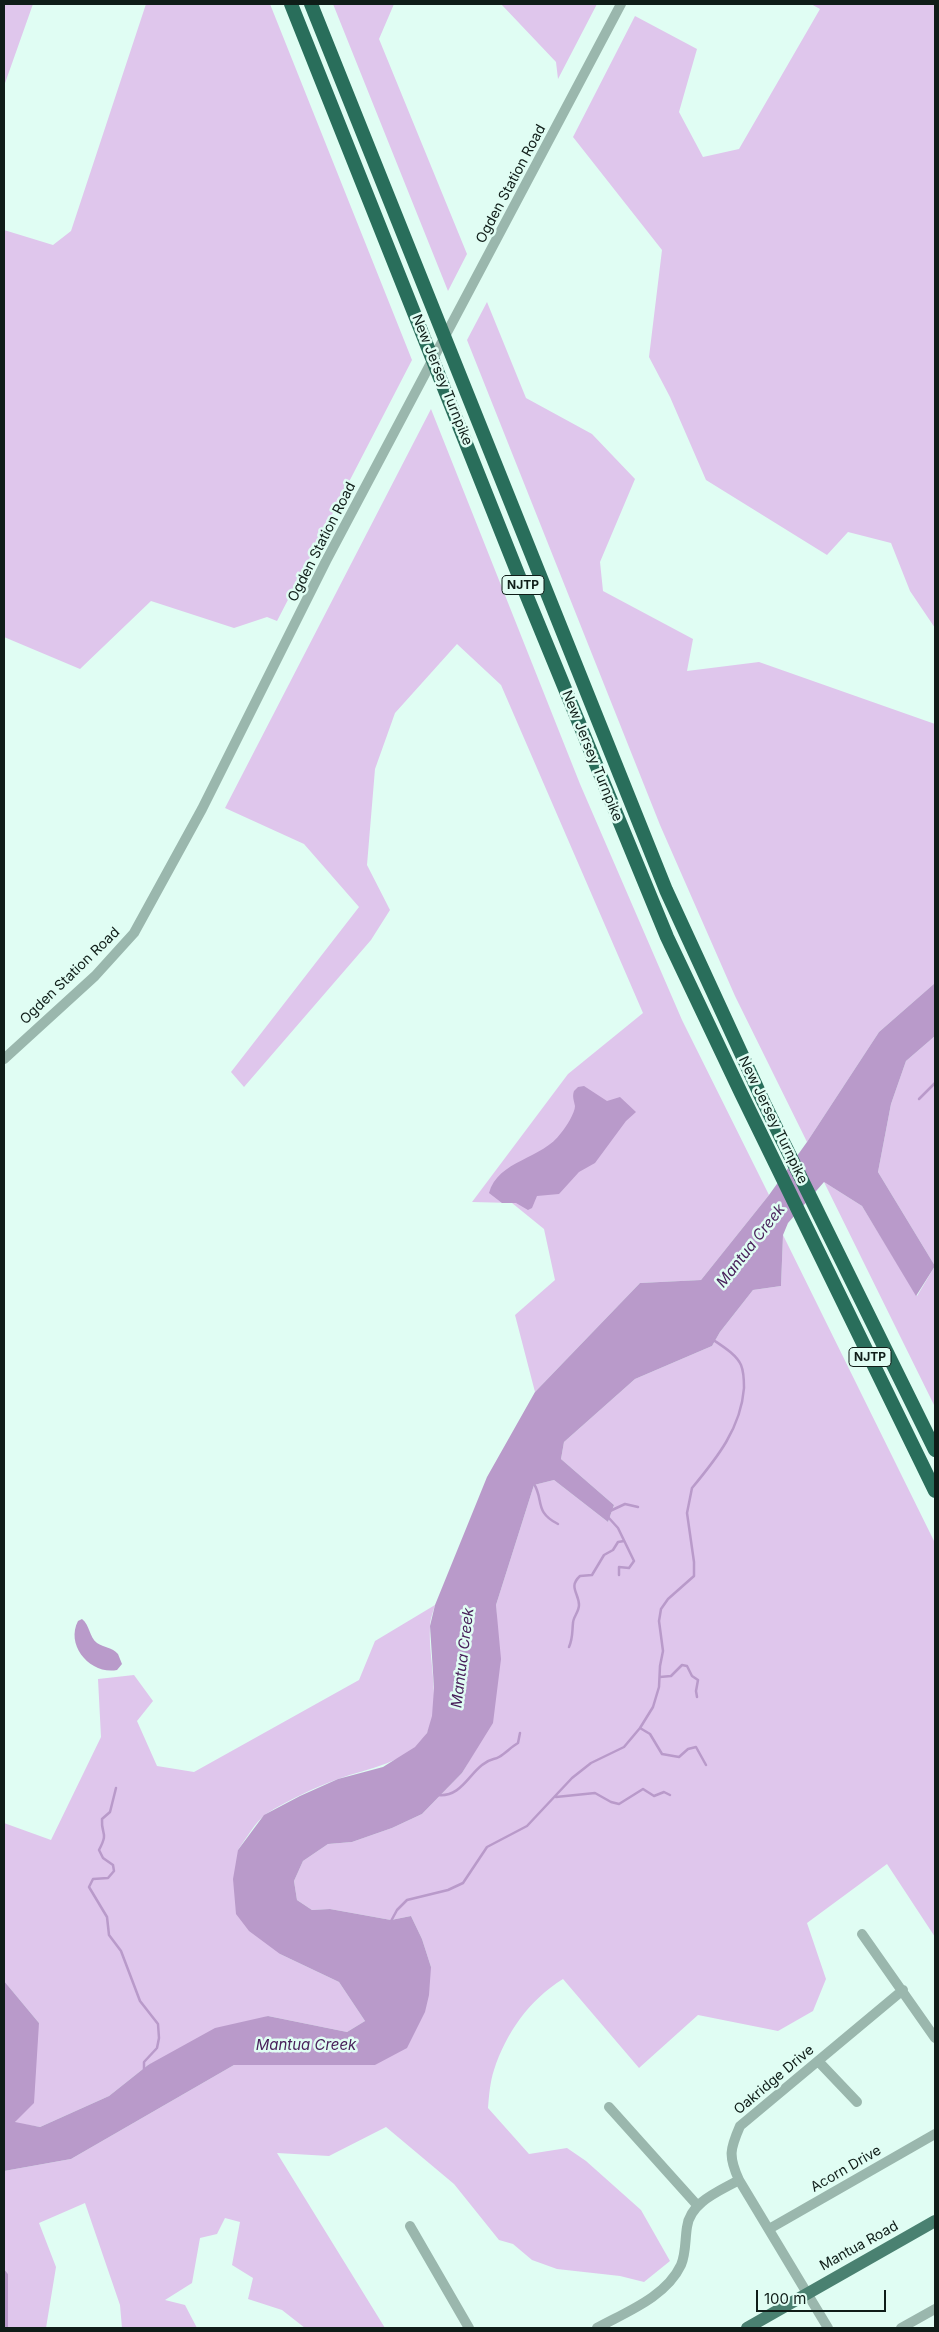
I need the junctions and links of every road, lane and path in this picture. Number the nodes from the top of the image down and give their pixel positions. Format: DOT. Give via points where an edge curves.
graph roads {
  1 [pos="291,4"];
  2 [pos="311,4"];
  3 [pos="621,4"];
  4 [pos="4,1059"];
  5 [pos="935,1450"];
  6 [pos="935,1491"];
  7 [pos="862,1934"];
  8 [pos="903,1990"];
  9 [pos="935,2038"];
  10 [pos="818,2061"];
  11 [pos="857,2102"];
  12 [pos="609,2107"];
  13 [pos="935,2134"];
  14 [pos="739,2180"];
  15 [pos="697,2205"];
  16 [pos="935,2221"];
  17 [pos="410,2226"];
  18 [pos="770,2228"];
  19 [pos="808,2293"];
  20 [pos="935,2309"];
  21 [pos="469,2328"];
  22 [pos="597,2328"];
  23 [pos="747,2328"];
  24 [pos="828,2328"];
  25 [pos="901,2328"];
  1 -- 6 [label="highway, New Jersey Turnpike / NJTP" via="671,945"];
  2 -- 5 [label="highway, New Jersey Turnpike / NJTP" via="624,789 710,988"];
  3 -- 4 [label="street, Ogden Station Road" via="326,561 206,802 134,933 95,976"];
  7 -- 8 [label="street"];
  8 -- 9 [label="street"];
  8 -- 10 [label="street, Oakridge Drive"];
  10 -- 11 [label="street"];
  10 -- 14 [label="street, Oakridge Drive" via="740,2126 732,2145 730,2162"];
  12 -- 15 [label="street"];
  13 -- 18 [label="street, Acorn Drive"];
  14 -- 15 [label="street"];
  14 -- 18 [label="street, Oakridge Drive"];
  15 -- 22 [label="street" via="687,2224 682,2264 668,2283 659,2292"];
  16 -- 19 [label="main road, Mantua Road"];
  17 -- 21 [label="street"];
  18 -- 19 [label="street, Oakridge Drive"];
  19 -- 23 [label="main road, Mantua Road"];
  19 -- 24 [label="street, Oakridge Drive"];
  20 -- 25 [label="street"];
}
